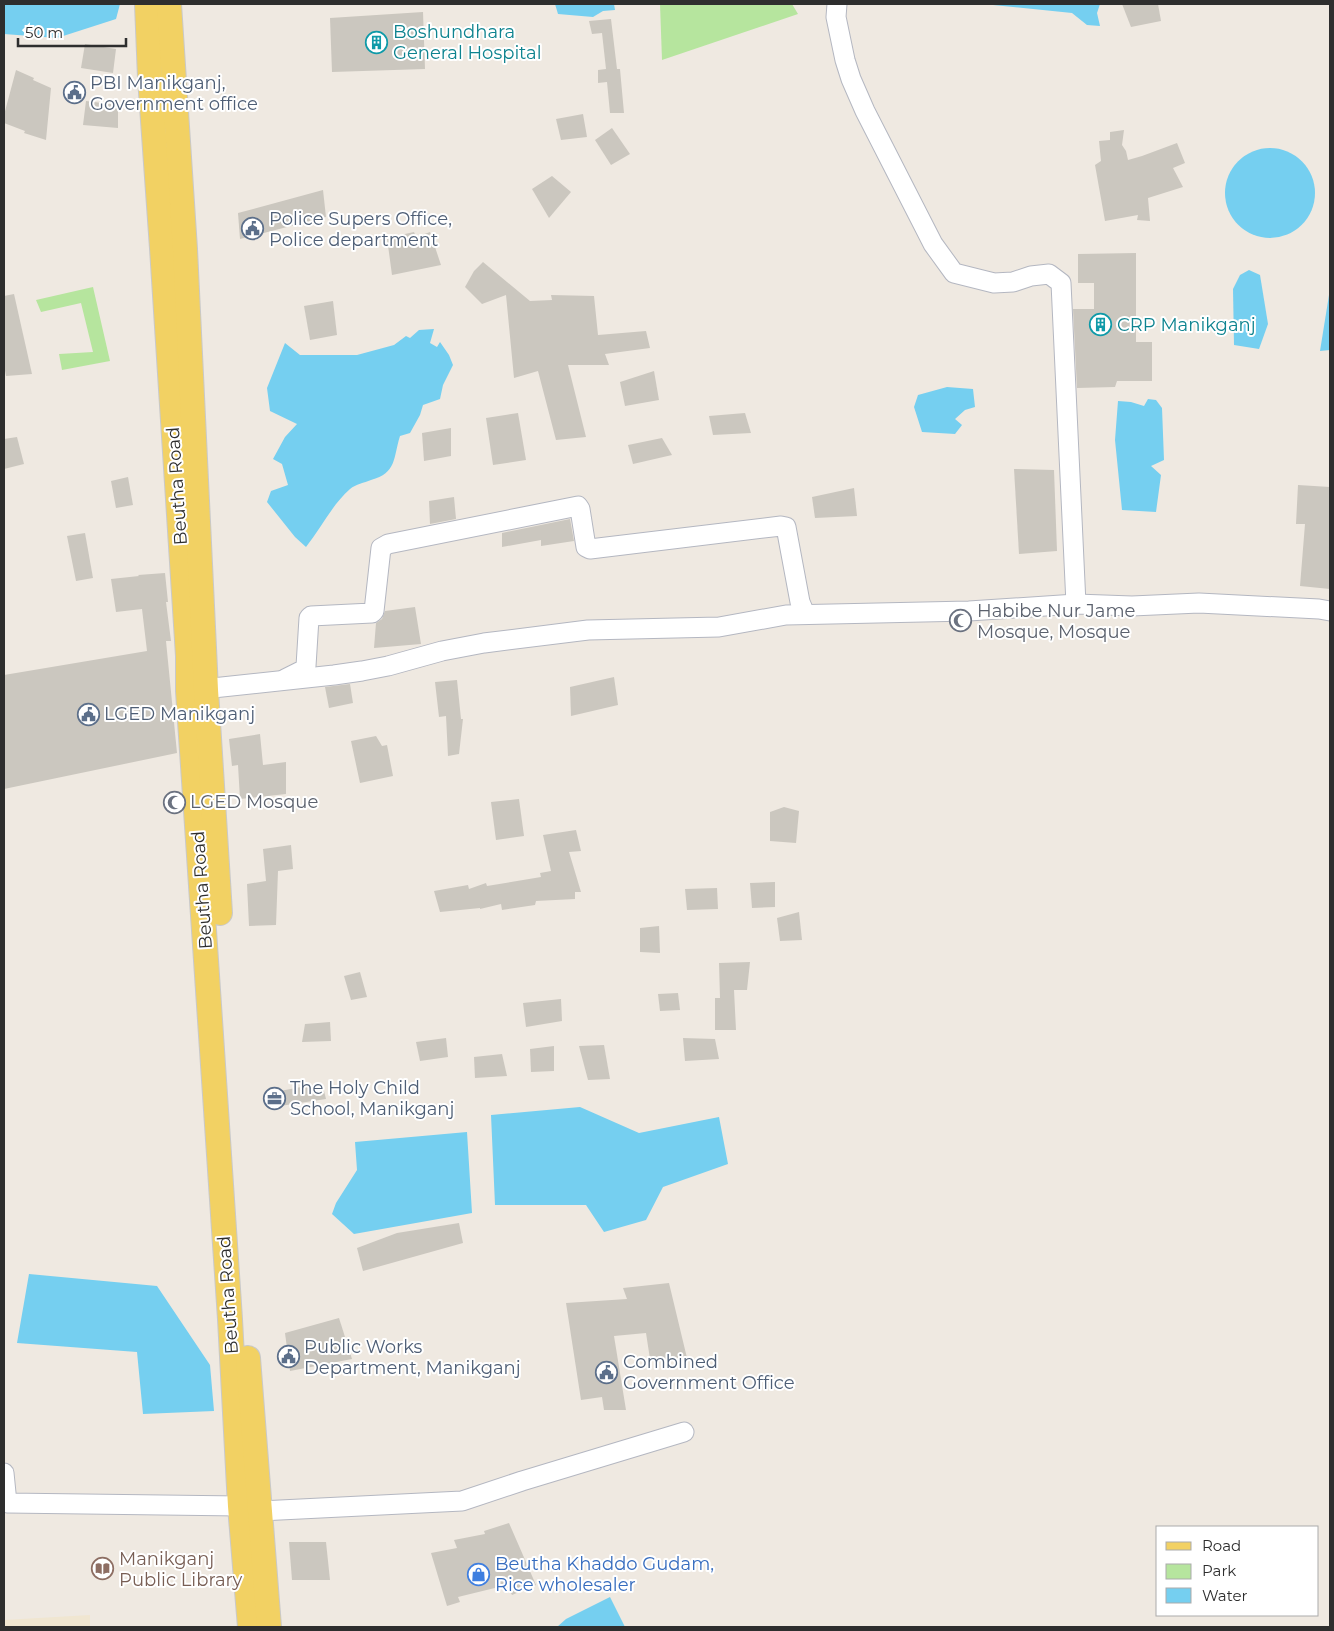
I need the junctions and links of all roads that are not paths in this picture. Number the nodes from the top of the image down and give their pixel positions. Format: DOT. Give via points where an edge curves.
graph roads {
  1 [pos="147,4"];
  2 [pos="169,4"];
  3 [pos="837,4"];
  4 [pos="174,248"];
  5 [pos="1076,604"];
  6 [pos="1330,611"];
  7 [pos="805,614"];
  8 [pos="282,681"];
  9 [pos="197,690"];
  10 [pos="684,1432"];
  11 [pos="4,1473"];
  12 [pos="250,1508"];
  13 [pos="250,1627"];
  14 [pos="269,1627"];
  1 -- 4 [label="main road, Beutha Road" via="150,78"];
  2 -- 4 [label="main road, Beutha Road"];
  3 -- 5 [label="street" via="836,17 851,80 933,244 954,273 994,283 1049,274 1061,283"];
  4 -- 9 [label="main road, Beutha Road" via="188,656"];
  5 -- 6 [label="street" via="1199,603"];
  5 -- 7 [label="street" via="969,611"];
  7 -- 8 [label="street" via="719,627 588,630 484,643 362,671"];
  7 -- 8 [label="street" via="786,527 590,549 586,547 578,506 383,546 374,611 311,616 306,666"];
  8 -- 9 [label="street"];
  9 -- 12 [label="main road, Beutha Road" via="230,1319"];
  10 -- 12 [label="street" via="462,1501"];
  11 -- 12 [label="street" via="7,1503"];
  12 -- 13 [label="main road, Beutha Road"];
  12 -- 14 [label="main road, Beutha Road"];
}
